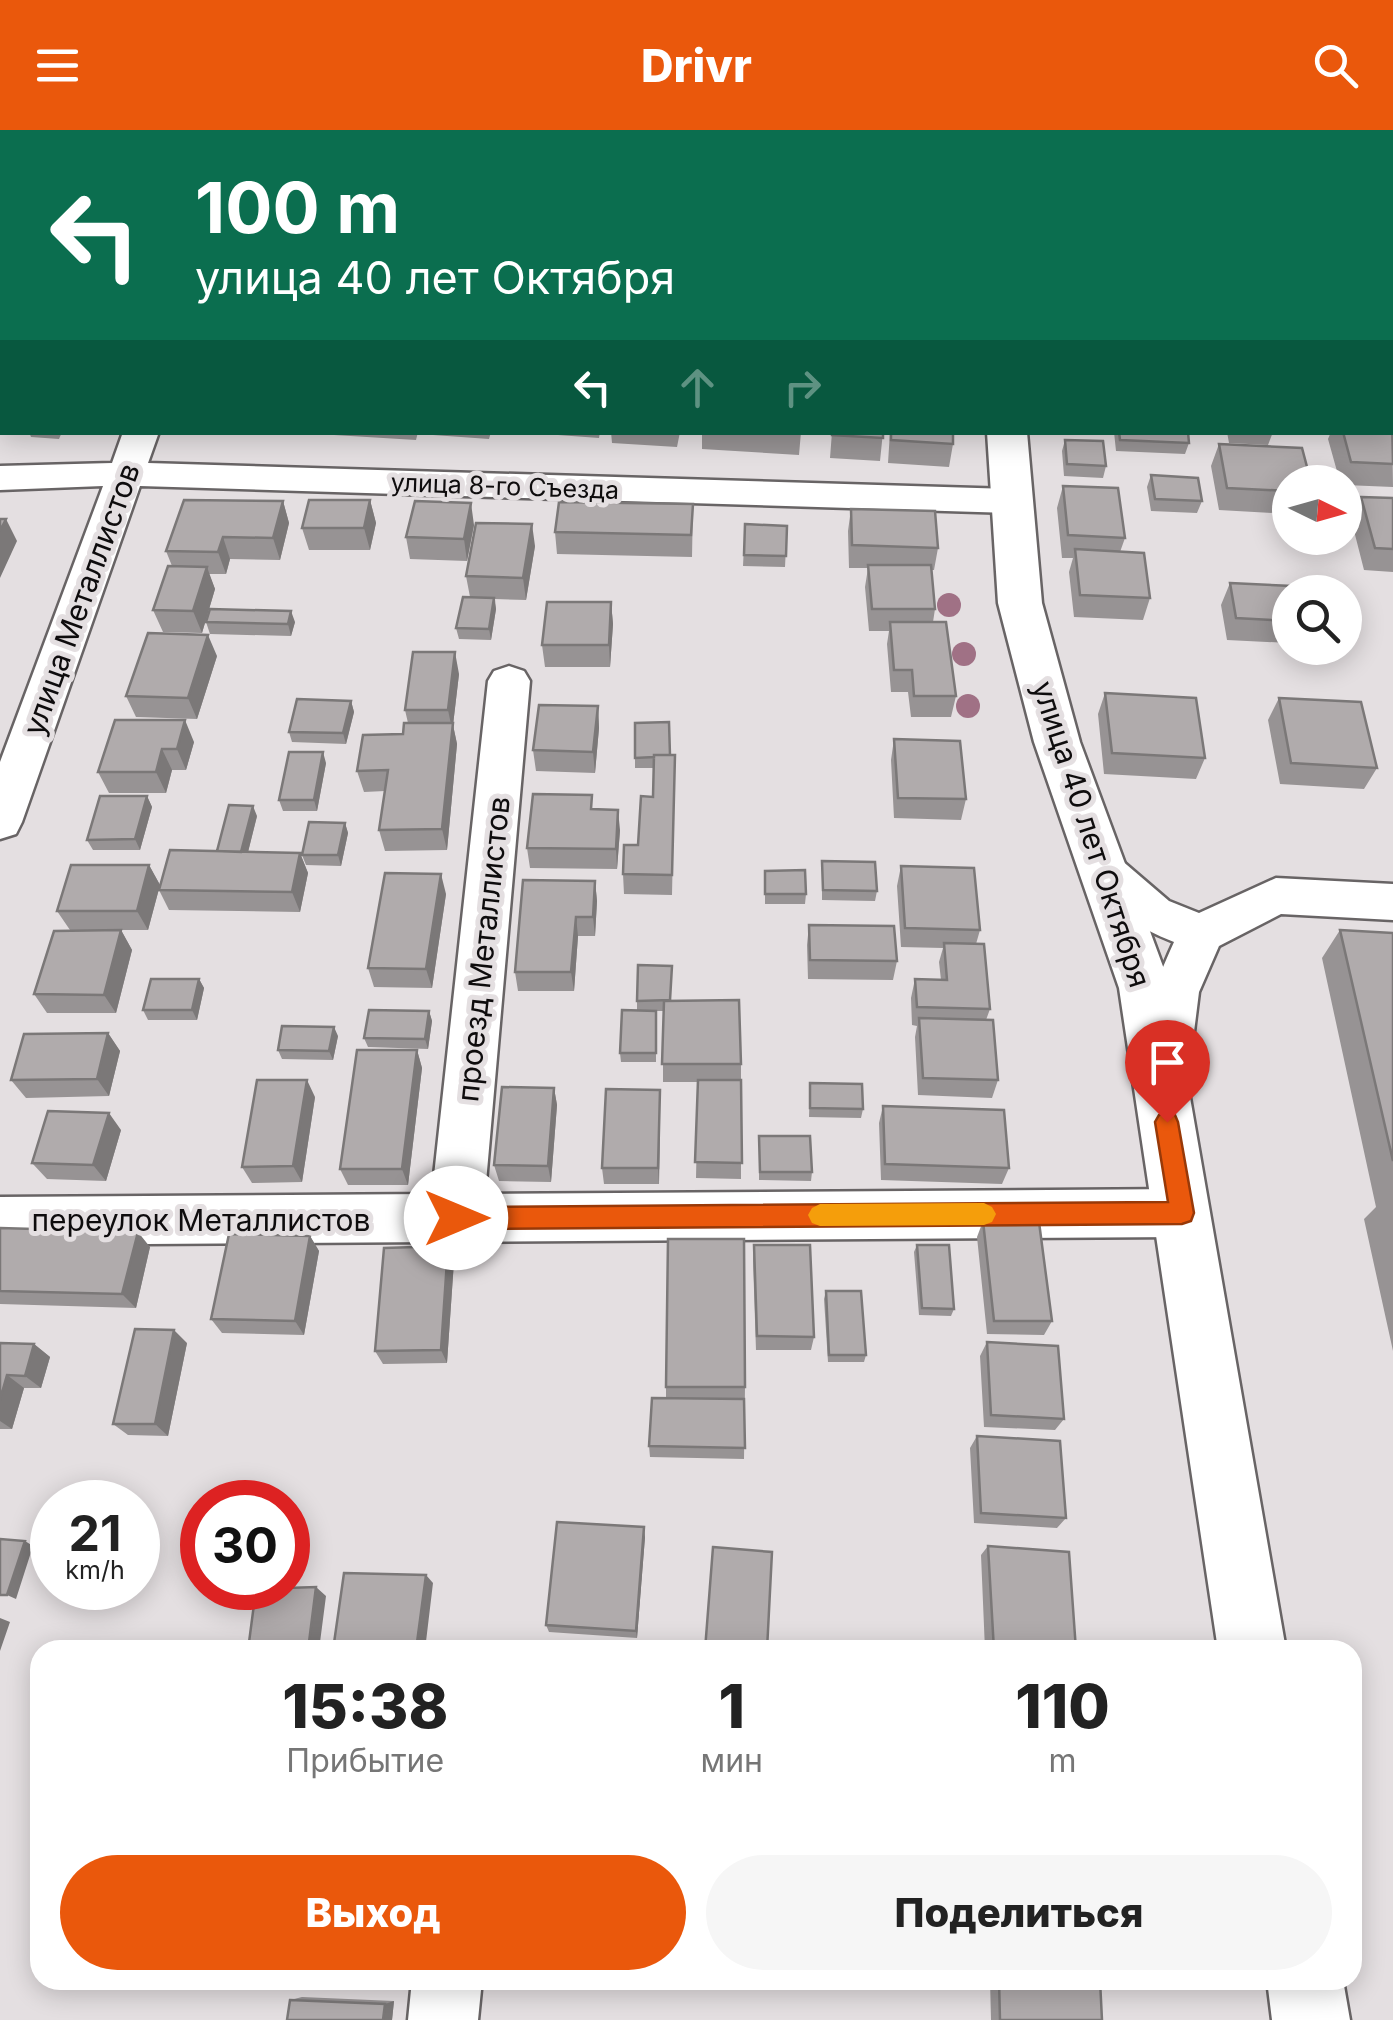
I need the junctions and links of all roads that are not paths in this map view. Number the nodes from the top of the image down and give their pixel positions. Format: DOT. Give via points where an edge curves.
graph roads {
  1 [pos="140,435"];
  2 [pos="1006,435"];
  3 [pos="126,474"];
  4 [pos="0,478"];
  5 [pos="1010,502"];
  6 [pos="509,680"];
  7 [pos="0,822"];
  8 [pos="1104,872"];
  9 [pos="1393,902"];
  10 [pos="1201,932"];
  11 [pos="1162,1092"];
  12 [pos="1182,1213"];
  13 [pos="456,1218"];
  14 [pos="0,1221"];
  15 [pos="1250,1640"];
  16 [pos="446,1990"];
  17 [pos="1306,1990"];
  18 [pos="443,2020"];
  19 [pos="1311,2020"];
  1 -- 3 [label="street, улица Металлистов"];
  2 -- 5 [label="street, улица 40 лет Октября"];
  3 -- 4 [label="street, улица 8-го Съезда"];
  3 -- 5 [label="street, улица 8-го Съезда"];
  3 -- 7 [label="street, улица Металлистов"];
  5 -- 8 [label="street, улица 40 лет Октября" via="1020,603 1057,742"];
  6 -- 13 [label="street, проезд Металлистов"];
  8 -- 10 [label="street" via="1153,914"];
  8 -- 11 [label="street, улица 40 лет Октября" via="1145,988"];
  9 -- 10 [label="street" via="1276,896"];
  10 -- 11 [label="street" via="1175,992"];
  11 -- 12 [label="street, улица 40 лет Октября"];
  12 -- 13 [label="street, переулок Металлистов"];
  12 -- 15 [label="street, улица 40 лет Октября"];
  13 -- 14 [label="street, переулок Металлистов"];
  16 -- 18 [label="street"];
  17 -- 19 [label="street"];
}
